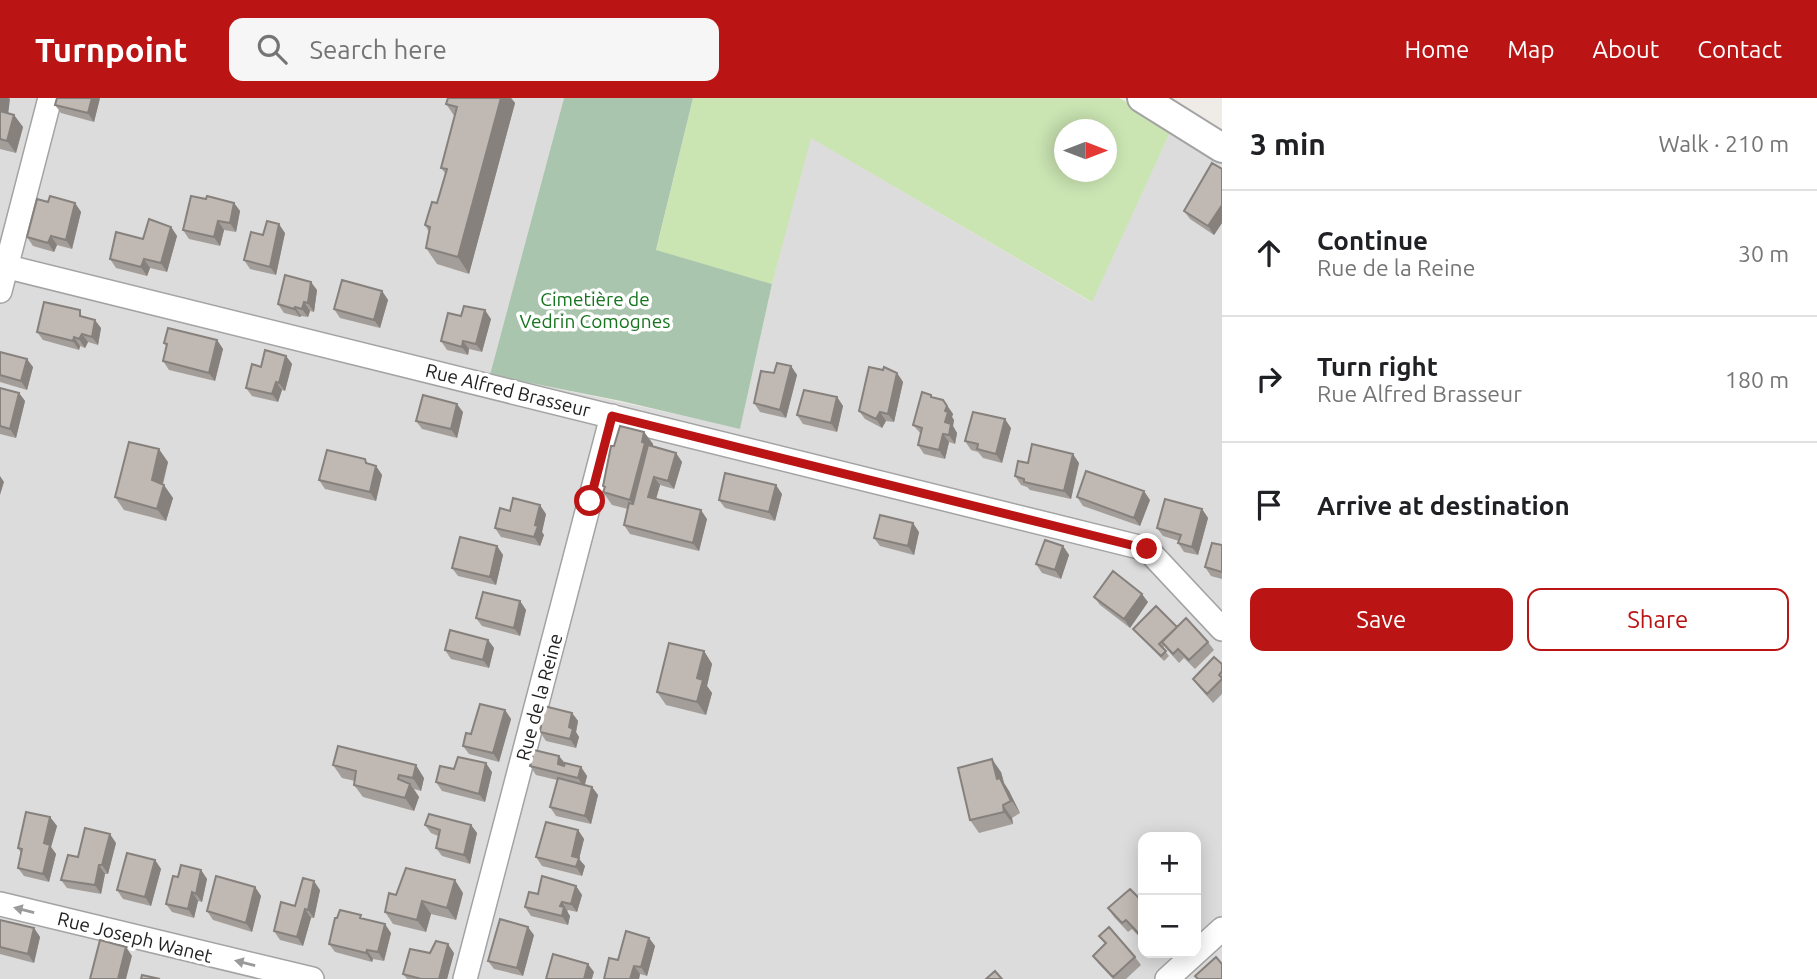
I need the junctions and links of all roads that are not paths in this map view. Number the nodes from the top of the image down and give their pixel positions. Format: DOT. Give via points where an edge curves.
graph roads {
  1 [pos="50,98"];
  2 [pos="1142,98"];
  3 [pos="1222,148"];
  4 [pos="3,266"];
  5 [pos="0,291"];
  6 [pos="612,416"];
  7 [pos="1222,629"];
  8 [pos="0,904"];
  9 [pos="1222,929"];
  10 [pos="312,979"];
  11 [pos="465,979"];
  12 [pos="1167,979"];
  1 -- 4 [label="street"];
  2 -- 3 [label="street"];
  4 -- 5 [label="street"];
  4 -- 6 [label="street, Rue Alfred Brasseur"];
  6 -- 7 [label="street, Rue Alfred Brasseur" via="1147,549"];
  6 -- 11 [label="street, Rue de la Reine"];
  10 -- 8 [label="street, Rue Joseph Wanet, one-way"];
  9 -- 12 [label="street"];
}
